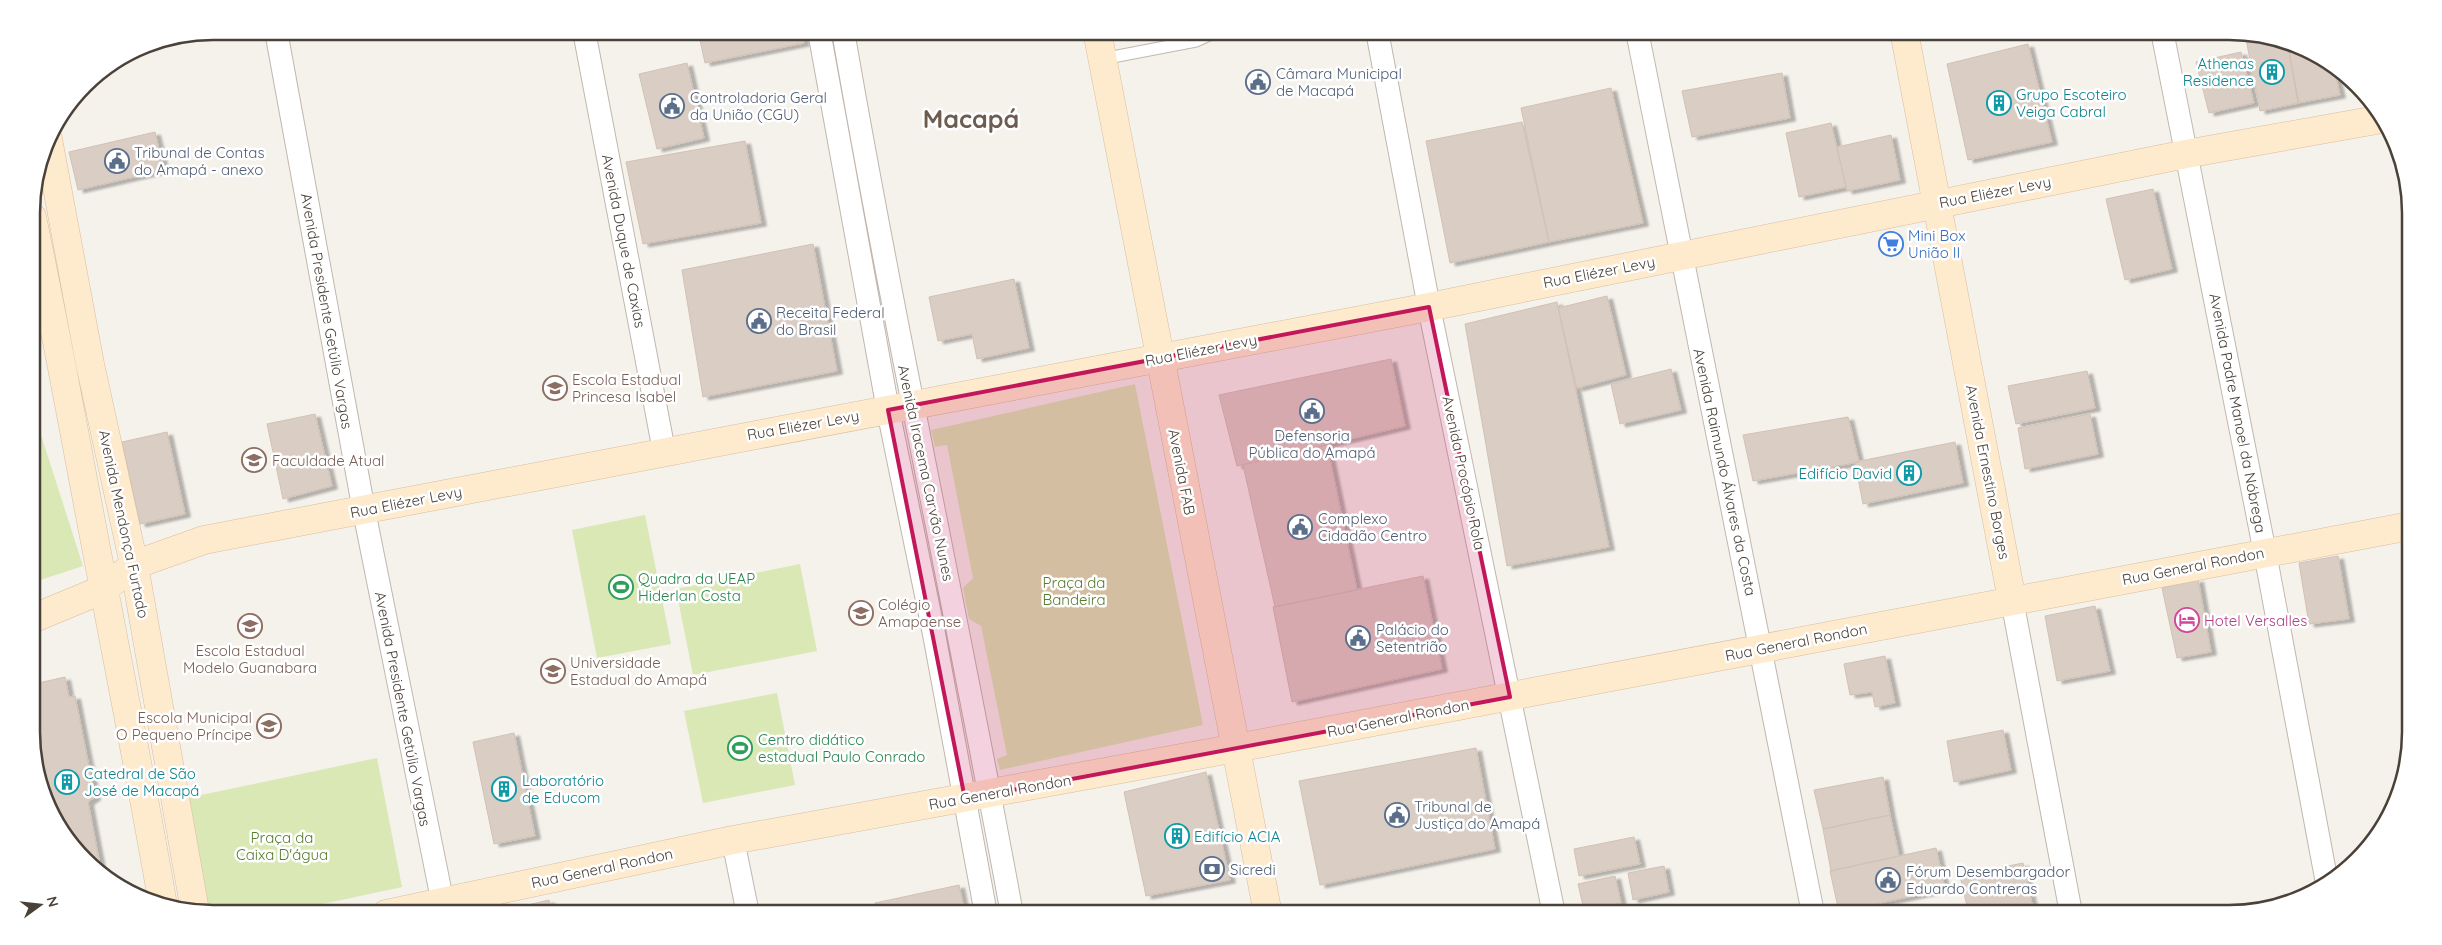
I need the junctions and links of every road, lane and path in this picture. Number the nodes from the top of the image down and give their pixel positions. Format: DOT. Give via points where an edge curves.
graph roads {
  1 [pos="278,40"];
  2 [pos="586,40"];
  3 [pos="821,40"];
  4 [pos="845,40"];
  5 [pos="1098,40"];
  6 [pos="1198,40"];
  7 [pos="1379,40"];
  8 [pos="1640,40"];
  9 [pos="1906,40"];
  10 [pos="2164,40"];
  11 [pos="1102,59"];
  12 [pos="2375,120"];
  13 [pos="2186,154"];
  14 [pos="47,172"];
  15 [pos="1937,204"];
  16 [pos="40,256"];
  17 [pos="1681,256"];
  18 [pos="1429,307"];
  19 [pos="1160,358"];
  20 [pos="90,364"];
  21 [pos="64,371"];
  22 [pos="900,407"];
  23 [pos="664,451"];
  24 [pos="364,511"];
  25 [pos="2402,528"];
  26 [pos="2266,553"];
  27 [pos="134,565"];
  28 [pos="947,569"];
  29 [pos="922,573"];
  30 [pos="104,589"];
  31 [pos="2012,600"];
  32 [pos="40,616"];
  33 [pos="958,629"];
  34 [pos="934,634"];
  35 [pos="1761,649"];
  36 [pos="1510,697"];
  37 [pos="1236,748"];
  38 [pos="168,755"];
  39 [pos="139,762"];
  40 [pos="977,797"];
  41 [pos="734,840"];
  42 [pos="2326,875"];
  43 [pos="162,897"];
  44 [pos="194,904"];
  45 [pos="442,905"];
  46 [pos="456,905"];
  47 [pos="746,905"];
  48 [pos="985,905"];
  49 [pos="1009,905"];
  50 [pos="1266,905"];
  51 [pos="1552,905"];
  52 [pos="1811,905"];
  53 [pos="2069,905"];
  1 -- 24 [label="street, Avenida Presidente Getúlio Vargas"];
  2 -- 23 [label="street, Avenida Duque de Caxias"];
  3 -- 22 [label="street, Avenida Iracema Carvão Nunes"];
  4 -- 22 [label="street, Avenida Iracema Carvão Nunes" via="873,205"];
  5 -- 11 [label="street, Avenida FAB"];
  6 -- 11 [label="lane"];
  7 -- 18 [label="street, Avenida Procópio Rola"];
  8 -- 17 [label="street, Avenida Raimundo Álvares da Costa"];
  9 -- 15 [label="street, Avenida Ernestino Borges"];
  10 -- 13 [label="street, Avenida Padre Manoel da Nóbrega"];
  11 -- 19 [label="street, Avenida FAB"];
  12 -- 13 [label="street, Rua Eliézer Levy"];
  13 -- 15 [label="street, Rua Eliézer Levy"];
  13 -- 26 [label="street, Avenida Padre Manoel da Nóbrega"];
  14 -- 20 [label="street, Avenida Mendonça Furtado"];
  15 -- 17 [label="street, Rua Eliézer Levy"];
  15 -- 31 [label="street, Avenida Ernestino Borges"];
  16 -- 21 [label="street, Avenida Mendonça Furtado"];
  17 -- 18 [label="street, Rua Eliézer Levy"];
  17 -- 35 [label="street, Avenida Raimundo Álvares da Costa"];
  18 -- 19 [label="street, Rua Eliézer Levy"];
  18 -- 36 [label="street, Avenida Procópio Rola"];
  19 -- 22 [label="street, Rua Eliézer Levy"];
  19 -- 37 [label="street, Avenida FAB"];
  20 -- 21 [label="street"];
  20 -- 27 [label="street, Avenida Mendonça Furtado"];
  21 -- 30 [label="street, Avenida Mendonça Furtado"];
  22 -- 23 [label="street, Rua Eliézer Levy"];
  22 -- 28 [label="street, Avenida Iracema Carvão Nunes"];
  22 -- 29 [label="street, Avenida Iracema Carvão Nunes"];
  23 -- 24 [label="street, Rua Eliézer Levy"];
  24 -- 27 [label="street, Rua Eliézer Levy" via="204,540"];
  24 -- 45 [label="street, Avenida Presidente Getúlio Vargas"];
  25 -- 26 [label="street, Rua General Rondon"];
  26 -- 31 [label="street, Rua General Rondon"];
  26 -- 42 [label="street, Avenida Padre Manoel da Nóbrega"];
  27 -- 30 [label="street, Rua Eliézer Levy"];
  27 -- 38 [label="street, Avenida Mendonça Furtado"];
  28 -- 29 [label="street"];
  28 -- 33 [label="street, Avenida Iracema Carvão Nunes"];
  29 -- 34 [label="street, Avenida Iracema Carvão Nunes"];
  30 -- 32 [label="street, Rua Eliézer Levy"];
  30 -- 39 [label="street, Avenida Mendonça Furtado"];
  31 -- 35 [label="street, Rua General Rondon"];
  31 -- 53 [label="street, Avenida Ernestino Borges"];
  33 -- 34 [label="street"];
  33 -- 40 [label="street, Avenida Iracema Carvão Nunes"];
  34 -- 40 [label="street, Avenida Iracema Carvão Nunes"];
  35 -- 36 [label="street, Rua General Rondon"];
  35 -- 52 [label="street, Avenida Raimundo Álvares da Costa"];
  36 -- 37 [label="street, Rua General Rondon"];
  36 -- 51 [label="street, Avenida Procópio Rola"];
  37 -- 40 [label="street, Rua General Rondon"];
  37 -- 50 [label="street, Avenida FAB"];
  38 -- 39 [label="street"];
  38 -- 44 [label="street, Avenida Mendonça Furtado"];
  39 -- 43 [label="street, Avenida Mendonça Furtado"];
  40 -- 41 [label="street, Rua General Rondon"];
  40 -- 48 [label="street, Avenida Iracema Carvão Nunes"];
  40 -- 49 [label="street, Avenida Iracema Carvão Nunes"];
  41 -- 46 [label="street, Rua General Rondon"];
  41 -- 47 [label="street"];
}
